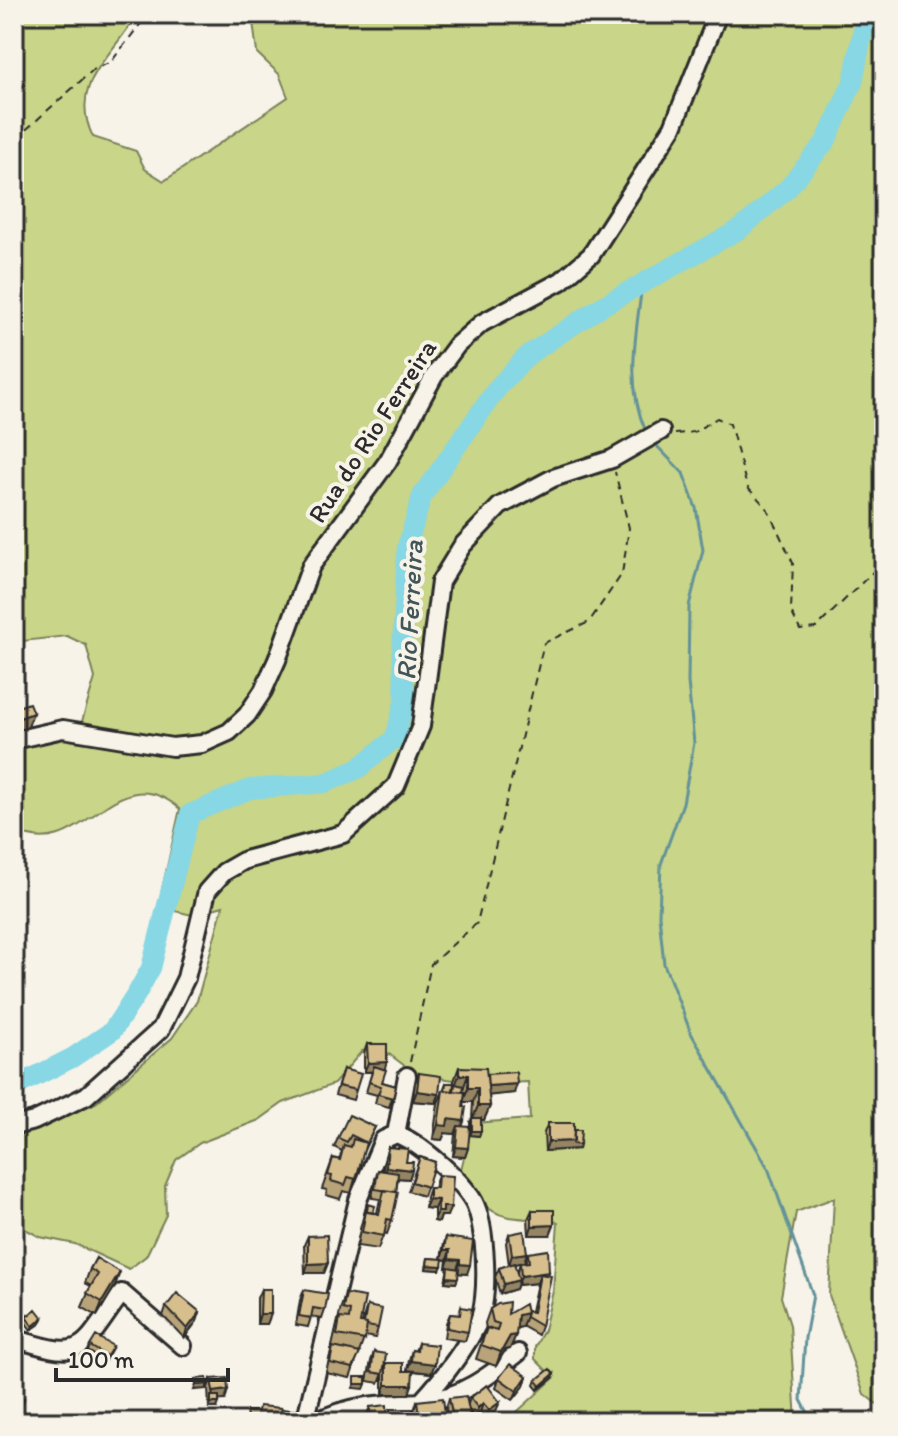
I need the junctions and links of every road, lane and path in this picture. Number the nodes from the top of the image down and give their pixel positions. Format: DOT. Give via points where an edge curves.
graph roads {
  1 [pos="148,14"];
  2 [pos="718,14"];
  3 [pos="14,136"];
  4 [pos="661,431"];
  5 [pos="612,459"];
  6 [pos="884,561"];
  7 [pos="14,740"];
  8 [pos="407,1076"];
  9 [pos="14,1126"];
  10 [pos="396,1134"];
  11 [pos="14,1338"];
  12 [pos="183,1346"];
  13 [pos="518,1353"];
  14 [pos="421,1402"];
  15 [pos="305,1422"];
  16 [pos="316,1422"];
  1 -- 3 [label="path" via="111,62 93,70"];
  2 -- 7 [label="street, Rua do Rio Ferreira" via="673,127 591,255 561,281 482,323 434,376 388,461 311,566 277,660 247,715 229,732 202,744 172,747 63,729"];
  4 -- 5 [label="street"];
  4 -- 6 [label="path" via="694,432 717,418 730,424 747,487 767,508 793,563 791,611 800,630 816,628"];
  5 -- 8 [label="path" via="629,528 622,574 589,622 544,643 477,923 431,964"];
  5 -- 9 [label="street" via="553,478 500,506 462,546 440,582 421,726 396,786 343,834 245,860 224,872 207,891 186,978 161,1029 86,1096"];
  8 -- 10 [label="street"];
  10 -- 14 [label="street" via="426,1152 474,1202 485,1265 480,1320"];
  10 -- 15 [label="street" via="383,1140 358,1200"];
  11 -- 12 [label="street" via="66,1353 81,1347 122,1293"];
  13 -- 14 [label="street" via="467,1388"];
  14 -- 16 [label="street" via="360,1406"];
}
